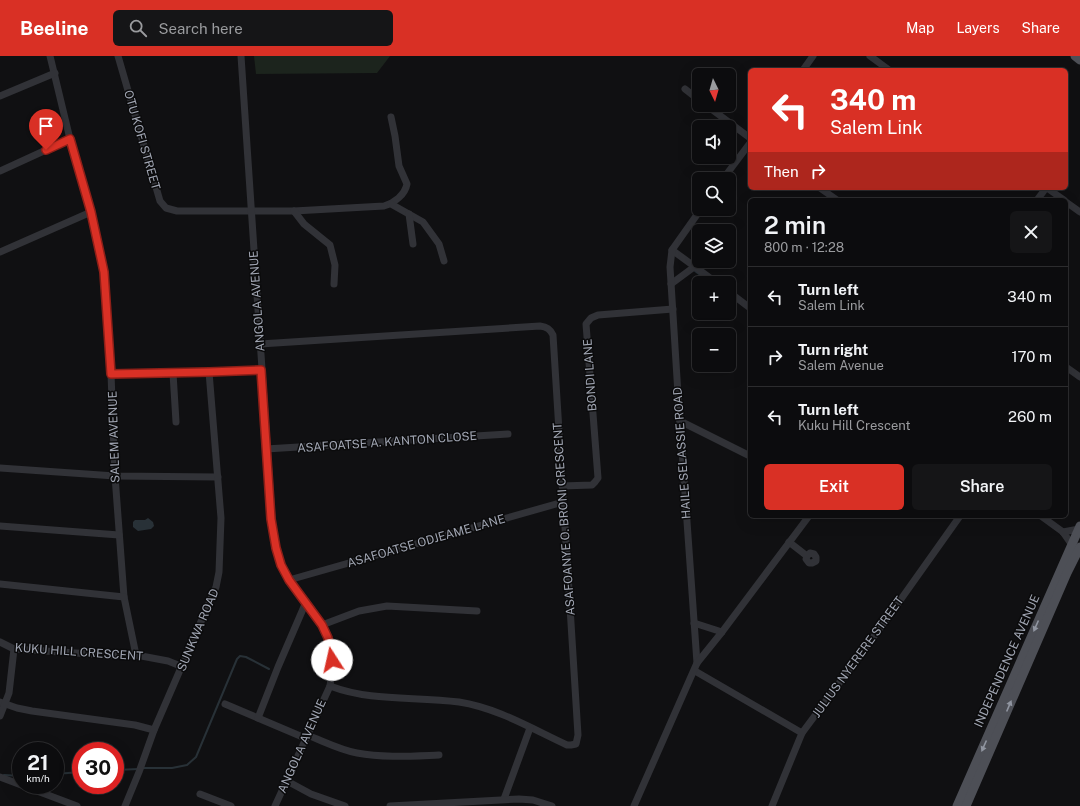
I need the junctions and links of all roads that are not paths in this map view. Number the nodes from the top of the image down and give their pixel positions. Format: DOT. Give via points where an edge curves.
graph roads {
  1 [pos="50,56"];
  2 [pos="118,56"];
  3 [pos="240,56"];
  4 [pos="814,56"];
  5 [pos="870,56"];
  6 [pos="1075,56"];
  7 [pos="1080,60"];
  8 [pos="805,68"];
  9 [pos="886,68"];
  10 [pos="55,74"];
  11 [pos="685,89"];
  12 [pos="692,94"];
  13 [pos="0,96"];
  14 [pos="715,112"];
  15 [pos="391,117"];
  16 [pos="748,136"];
  17 [pos="70,139"];
  18 [pos="748,146"];
  19 [pos="0,171"];
  20 [pos="728,172"];
  21 [pos="823,190"];
  22 [pos="1045,190"];
  23 [pos="1050,190"];
  24 [pos="834,198"];
  25 [pos="1039,198"];
  26 [pos="1061,198"];
  27 [pos="1068,203"];
  28 [pos="391,204"];
  29 [pos="294,211"];
  30 [pos="91,212"];
  31 [pos="251,212"];
  32 [pos="1080,212"];
  33 [pos="409,214"];
  34 [pos="696,216"];
  35 [pos="413,244"];
  36 [pos="672,250"];
  37 [pos="0,252"];
  38 [pos="444,262"];
  39 [pos="692,265"];
  40 [pos="692,268"];
  41 [pos="697,268"];
  42 [pos="708,276"];
  43 [pos="334,284"];
  44 [pos="671,284"];
  45 [pos="736,297"];
  46 [pos="748,306"];
  47 [pos="673,309"];
  48 [pos="260,344"];
  49 [pos="1068,368"];
  50 [pos="261,370"];
  51 [pos="209,372"];
  52 [pos="173,373"];
  53 [pos="111,374"];
  54 [pos="1080,377"];
  55 [pos="680,421"];
  56 [pos="176,422"];
  57 [pos="508,434"];
  58 [pos="266,449"];
  59 [pos="748,455"];
  60 [pos="0,468"];
  61 [pos="115,476"];
  62 [pos="218,477"];
  63 [pos="562,486"];
  64 [pos="563,502"];
  65 [pos="807,518"];
  66 [pos="959,518"];
  67 [pos="1044,518"];
  68 [pos="0,526"];
  69 [pos="1079,528"];
  70 [pos="1063,532"];
  71 [pos="120,535"];
  72 [pos="789,542"];
  73 [pos="1076,546"];
  74 [pos="807,556"];
  75 [pos="289,580"];
  76 [pos="0,584"];
  77 [pos="124,596"];
  78 [pos="306,602"];
  79 [pos="477,611"];
  80 [pos="694,622"];
  81 [pos="322,625"];
  82 [pos="722,632"];
  83 [pos="0,642"];
  84 [pos="14,650"];
  85 [pos="136,655"];
  86 [pos="697,663"];
  87 [pos="182,667"];
  88 [pos="694,671"];
  89 [pos="330,686"];
  90 [pos="3,703"];
  91 [pos="224,704"];
  92 [pos="0,716"];
  93 [pos="258,718"];
  94 [pos="530,728"];
  95 [pos="154,730"];
  96 [pos="802,733"];
  97 [pos="306,736"];
  98 [pos="439,755"];
  99 [pos="0,777"];
  100 [pos="286,781"];
  101 [pos="200,794"];
  102 [pos="504,799"];
  103 [pos="460,804"];
  104 [pos="77,806"];
  105 [pos="125,806"];
  106 [pos="231,806"];
  107 [pos="275,806"];
  108 [pos="345,806"];
  109 [pos="390,806"];
  110 [pos="552,806"];
  111 [pos="634,806"];
  112 [pos="772,806"];
  113 [pos="957,806"];
  114 [pos="966,806"];
  1 -- 10 [label="street, SALEM AVENUE"];
  2 -- 31 [label="street, OTU KOFI STREET" via="160,201 166,208 177,212"];
  3 -- 31 [label="street, ANGOLA AVENUE"];
  4 -- 8 [label="street"];
  5 -- 9 [label="street"];
  6 -- 7 [label="main road"];
  10 -- 13 [label="street"];
  10 -- 17 [label="street, SALEM AVENUE"];
  11 -- 12 [label="street"];
  14 -- 16 [label="street"];
  15 -- 28 [label="street" via="399,166 407,184 399,198"];
  17 -- 19 [label="street"];
  17 -- 30 [label="street, SALEM AVENUE"];
  18 -- 20 [label="street"];
  21 -- 24 [label="street"];
  22 -- 25 [label="street"];
  23 -- 26 [label="street"];
  27 -- 32 [label="street"];
  28 -- 29 [label="street, OTU KOFI STREET"];
  28 -- 33 [label="street"];
  29 -- 31 [label="street, OTU KOFI STREET"];
  29 -- 43 [label="street" via="304,224 330,245 335,265"];
  30 -- 37 [label="street"];
  30 -- 53 [label="street, SALEM AVENUE" via="104,272"];
  31 -- 48 [label="street, ANGOLA AVENUE"];
  33 -- 35 [label="street"];
  33 -- 38 [label="street" via="423,222 434,235"];
  34 -- 36 [label="street"];
  36 -- 39 [label="street"];
  36 -- 44 [label="street, HAILE SELASSIE ROAD"];
  40 -- 44 [label="street"];
  41 -- 42 [label="street"];
  44 -- 47 [label="street, HAILE SELASSIE ROAD"];
  45 -- 46 [label="street"];
  47 -- 55 [label="street, HAILE SELASSIE ROAD"];
  47 -- 63 [label="street, BONDI LANE" via="598,315 586,324 598,478 592,485"];
  48 -- 50 [label="street, ANGOLA AVENUE"];
  48 -- 63 [label="street, ASAFOANYE O. BRONI CRESCENT" via="546,327 553,335"];
  49 -- 54 [label="street"];
  50 -- 51 [label="street"];
  50 -- 58 [label="street, ANGOLA AVENUE"];
  51 -- 52 [label="street"];
  51 -- 62 [label="street, SUNKWA ROAD"];
  52 -- 53 [label="street"];
  52 -- 56 [label="street"];
  53 -- 61 [label="street, SALEM AVENUE"];
  55 -- 59 [label="street"];
  55 -- 80 [label="street, HAILE SELASSIE ROAD"];
  57 -- 58 [label="street, ASAFOATSE A. KANTON CLOSE"];
  58 -- 75 [label="street, ANGOLA AVENUE" via="273,533 281,565"];
  60 -- 61 [label="street"];
  61 -- 62 [label="street"];
  61 -- 71 [label="street, SALEM AVENUE"];
  62 -- 87 [label="street, SUNKWA ROAD" via="221,526 219,572 216,587"];
  63 -- 64 [label="street, ASAFOANYE O. BRONI CRESCENT"];
  64 -- 75 [label="street, ASAFOATSE ODJEAME LANE"];
  64 -- 94 [label="street, ASAFOANYE O. BRONI CRESCENT" via="578,735 576,744 566,745"];
  65 -- 72 [label="street"];
  66 -- 96 [label="street, JULIUS NYERERE STREET"];
  67 -- 70 [label="street"];
  68 -- 71 [label="street"];
  69 -- 70 [label="street"];
  69 -- 73 [label="main road, INDEPENDENCE AVENUE"];
  70 -- 73 [label="street"];
  71 -- 77 [label="street, SALEM AVENUE"];
  72 -- 74 [label="street"];
  72 -- 82 [label="street"];
  73 -- 113 [label="main road, INDEPENDENCE AVENUE, one-way"];
  114 -- 73 [label="main road, INDEPENDENCE AVENUE, one-way" via="1067,573"];
  75 -- 78 [label="street, ANGOLA AVENUE"];
  76 -- 77 [label="street"];
  77 -- 85 [label="street, SALEM AVENUE"];
  78 -- 81 [label="street, ANGOLA AVENUE"];
  78 -- 93 [label="street"];
  79 -- 81 [label="street" via="388,606 359,611"];
  80 -- 82 [label="street"];
  80 -- 86 [label="street, HAILE SELASSIE ROAD"];
  81 -- 89 [label="street, ANGOLA AVENUE" via="331,651"];
  82 -- 86 [label="street"];
  83 -- 84 [label="street, KUKU HILL CRESCENT"];
  84 -- 85 [label="street, KUKU HILL CRESCENT"];
  84 -- 90 [label="street" via="10,684"];
  85 -- 87 [label="street, KUKU HILL CRESCENT" via="168,661"];
  86 -- 88 [label="street"];
  87 -- 95 [label="street, SUNKWA ROAD"];
  88 -- 96 [label="street"];
  88 -- 111 [label="street"];
  89 -- 94 [label="street, ASAFOANYE O. BRONI CRESCENT" via="356,694 467,704 500,714"];
  89 -- 97 [label="street, ANGOLA AVENUE"];
  90 -- 92 [label="street"];
  90 -- 95 [label="street" via="32,711 135,725"];
  91 -- 93 [label="street"];
  93 -- 97 [label="street"];
  94 -- 102 [label="street"];
  95 -- 105 [label="street, SUNKWA ROAD"];
  96 -- 112 [label="street, JULIUS NYERERE STREET"];
  97 -- 98 [label="street" via="357,753"];
  97 -- 100 [label="street, ANGOLA AVENUE"];
  99 -- 104 [label="street"];
  100 -- 107 [label="street, ANGOLA AVENUE"];
  100 -- 108 [label="street" via="311,794"];
  101 -- 106 [label="street"];
  102 -- 103 [label="street"];
  102 -- 110 [label="street" via="533,800"];
  103 -- 109 [label="street"];
}
